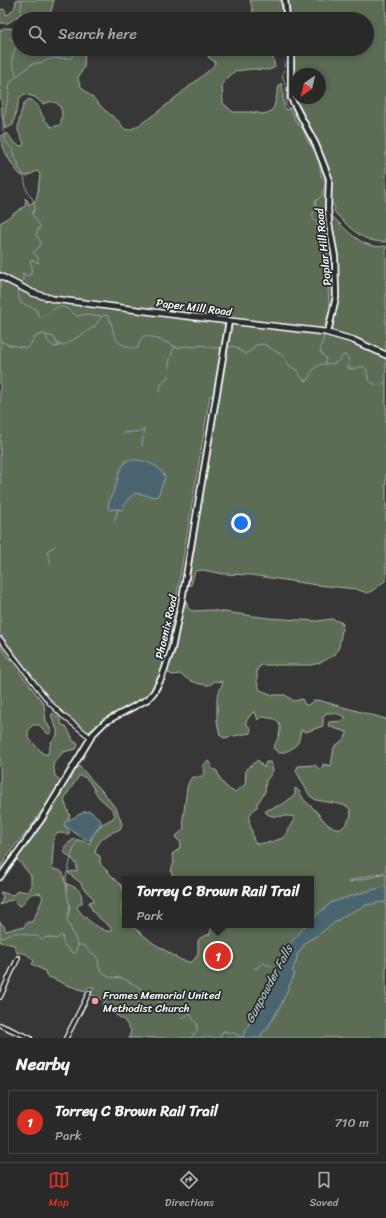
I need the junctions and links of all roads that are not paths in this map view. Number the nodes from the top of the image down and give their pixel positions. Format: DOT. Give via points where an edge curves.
graph roads {
  1 [pos="285,0"];
  2 [pos="286,12"];
  3 [pos="291,56"];
  4 [pos="0,276"];
  5 [pos="229,321"];
  6 [pos="328,332"];
  7 [pos="386,355"];
  8 [pos="0,639"];
  9 [pos="90,737"];
  10 [pos="0,877"];
  11 [pos="18,958"];
  12 [pos="88,994"];
  13 [pos="0,997"];
  14 [pos="0,1024"];
  15 [pos="30,1038"];
  16 [pos="66,1038"];
  1 -- 2 [label="street"];
  3 -- 6 [label="street, Poplar Hill Road" via="291,98 316,145 329,178 328,215 335,257 336,297"];
  4 -- 5 [label="main road, Paper Mill Road" via="33,293 52,298"];
  5 -- 6 [label="main road, Paper Mill Road"];
  5 -- 9 [label="street, Phoenix Road" via="183,594 167,664 148,699 105,722"];
  6 -- 7 [label="main road, Paper Mill Road"];
  8 -- 9 [label="street" via="49,702"];
  9 -- 10 [label="street, Phoenix Road" via="41,820"];
  11 -- 13 [label="street"];
  12 -- 16 [label="street"];
  14 -- 15 [label="street"];
}
